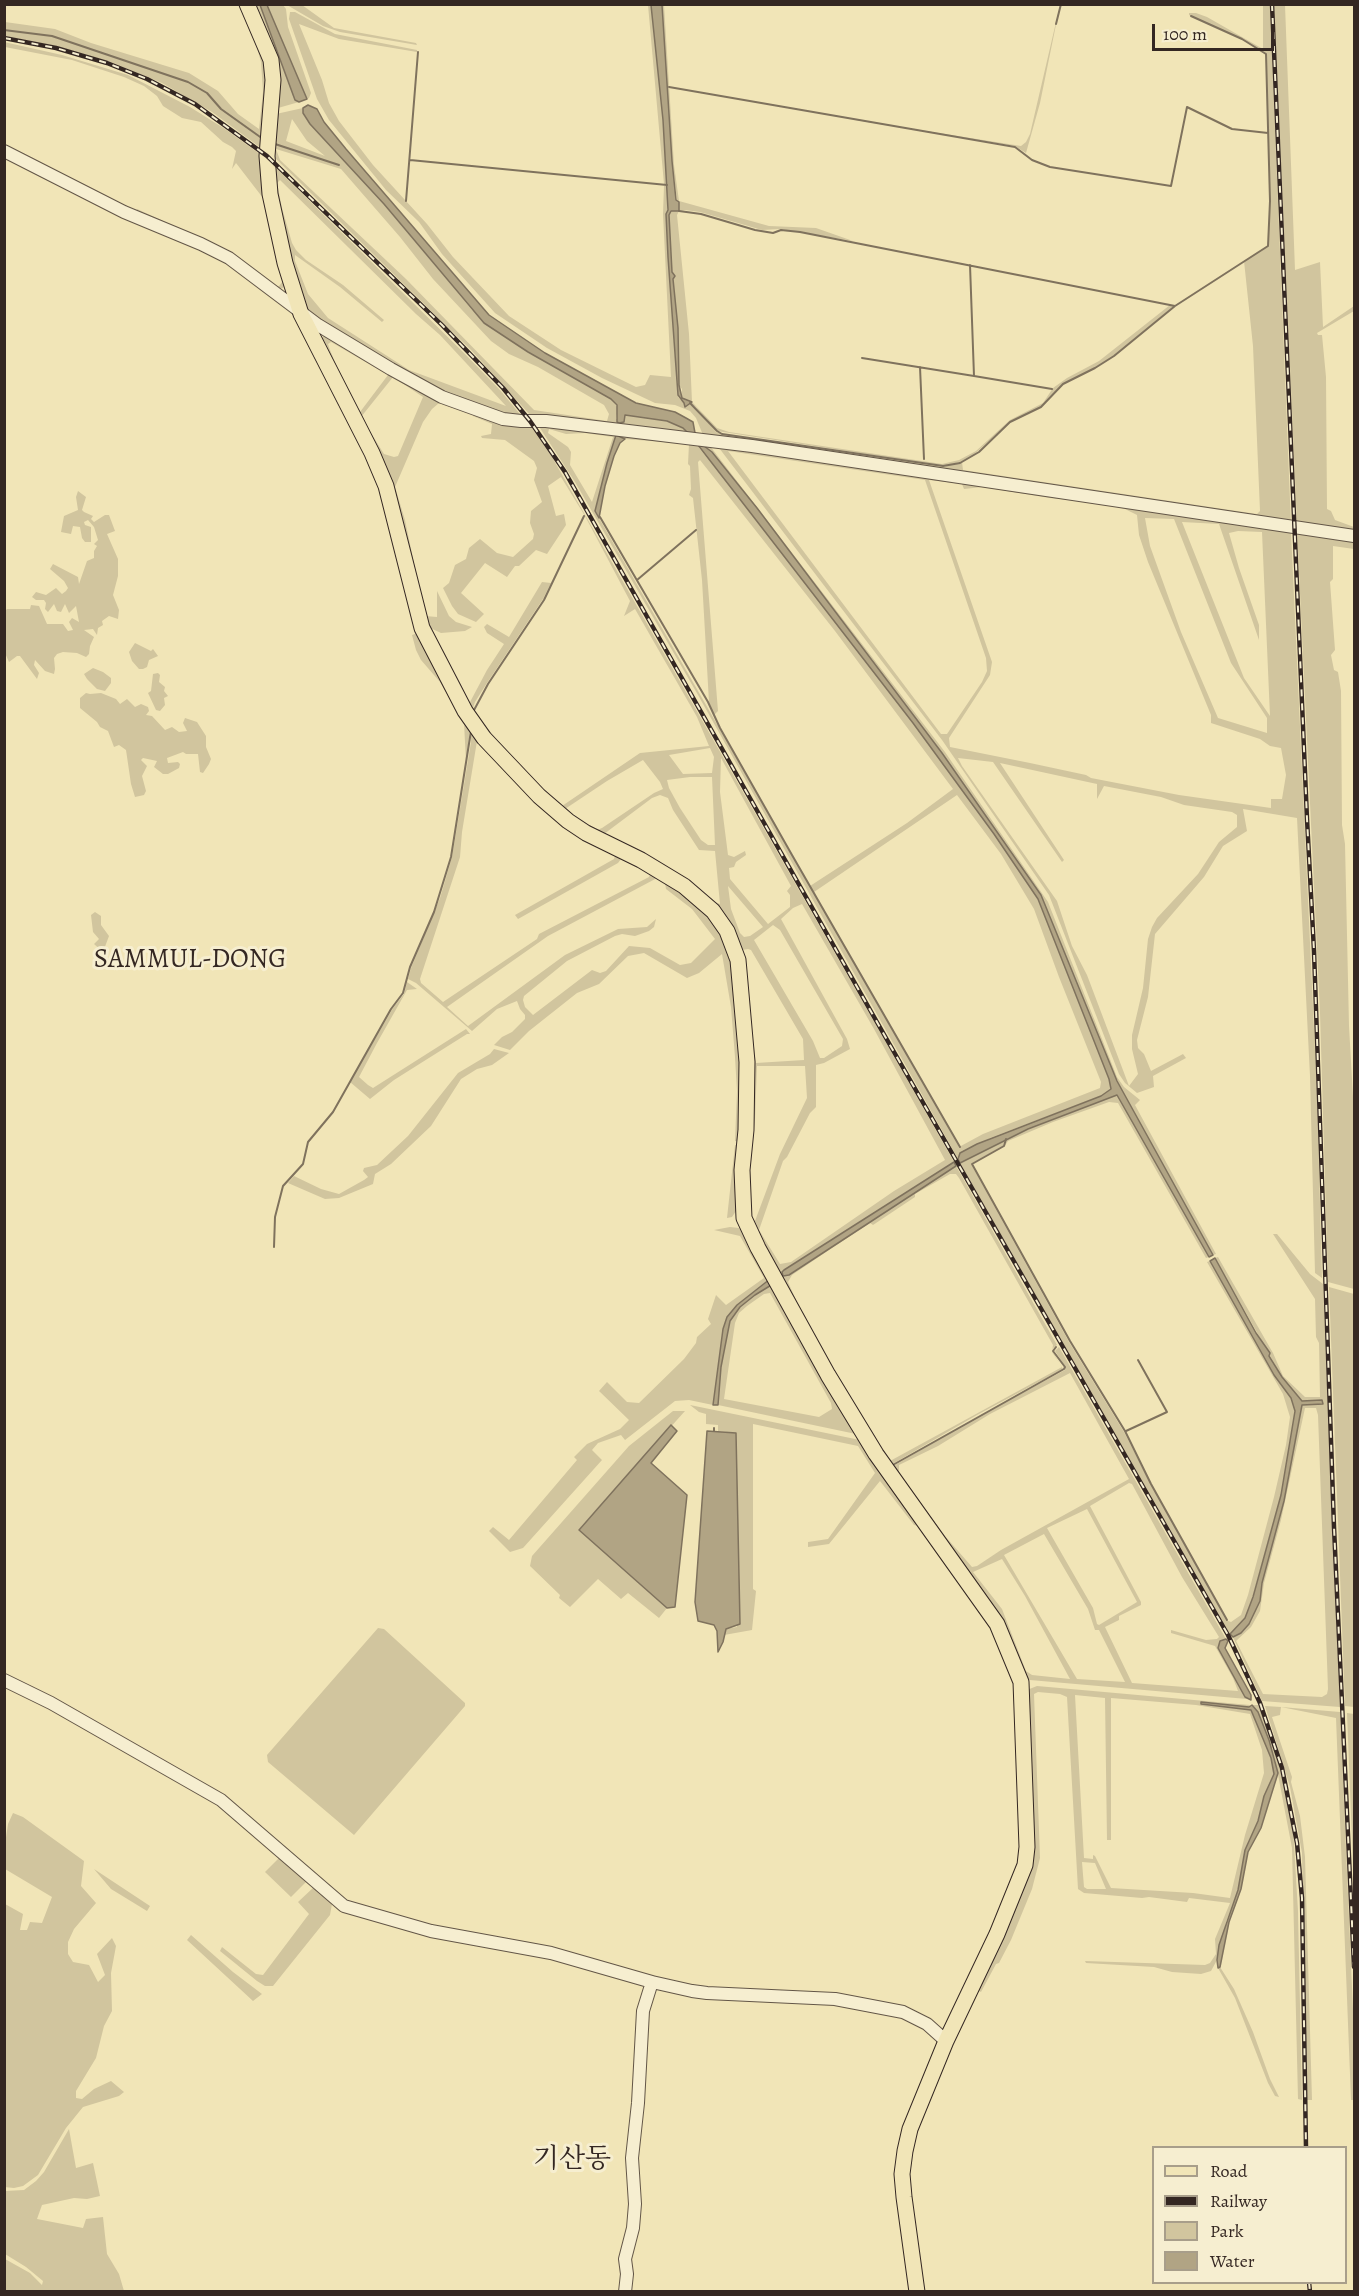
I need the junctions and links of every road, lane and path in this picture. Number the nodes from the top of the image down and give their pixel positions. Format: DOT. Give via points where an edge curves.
graph roads {
  1 [pos="247,4"];
  2 [pos="4,151"];
  3 [pos="301,314"];
  4 [pos="1354,536"];
  5 [pos="4,1680"];
  6 [pos="652,1982"];
  7 [pos="946,2042"];
  8 [pos="625,2292"];
  9 [pos="917,2292"];
  1 -- 3 [label="main road" via="271,60 267,156 270,194"];
  2 -- 3 [label="street" via="124,212 229,258"];
  3 -- 4 [label="street" via="442,397 503,419 752,446"];
  3 -- 7 [label="main road" via="386,486 422,628 465,711 484,738 568,821 684,886 713,911 727,931 738,960 747,1062 744,1218 828,1375 872,1446 997,1624 1021,1682 1025,1865"];
  5 -- 6 [label="street" via="221,1800 344,1906 431,1931 551,1953"];
  6 -- 7 [label="street" via="707,1994 835,1999 903,2012 927,2024"];
  6 -- 8 [label="street" via="643,2011 633,2158 633,2228 625,2259"];
  7 -- 9 [label="main road" via="910,2129 902,2174"];
}
